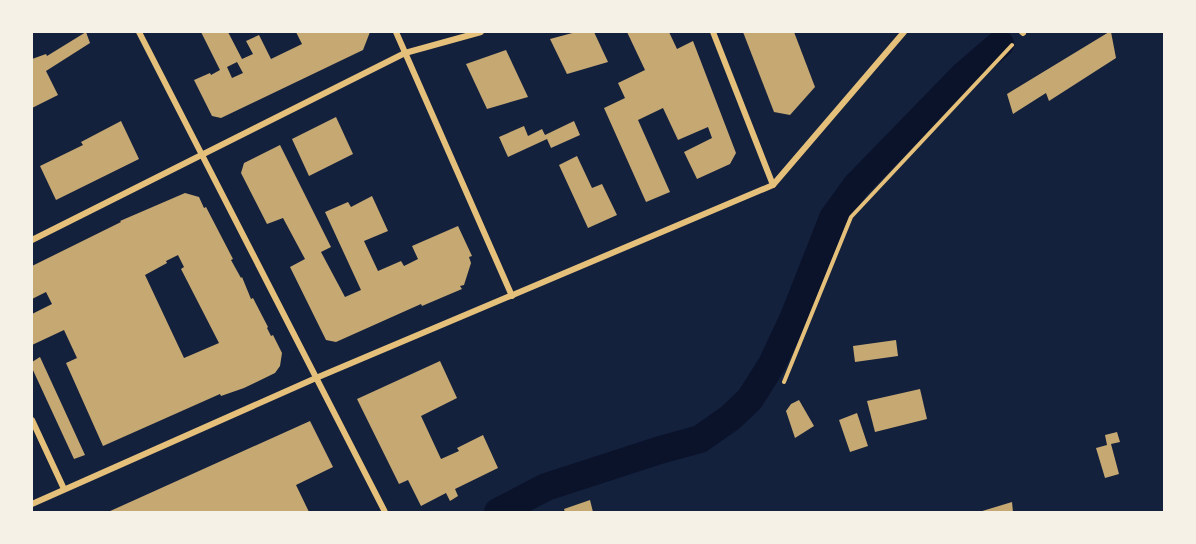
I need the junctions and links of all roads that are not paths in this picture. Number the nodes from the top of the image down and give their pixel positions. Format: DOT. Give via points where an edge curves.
graph roads {
  1 [pos="139,32"];
  2 [pos="396,32"];
  3 [pos="481,32"];
  4 [pos="712,32"];
  5 [pos="904,32"];
  6 [pos="405,53"];
  7 [pos="202,155"];
  8 [pos="773,184"];
  9 [pos="32,240"];
  10 [pos="512,296"];
  11 [pos="316,378"];
  12 [pos="32,420"];
  13 [pos="64,489"];
  14 [pos="32,504"];
  15 [pos="385,513"];
  1 -- 7 [label="street"];
  2 -- 6 [label="street"];
  3 -- 6 [label="street"];
  4 -- 8 [label="street"];
  5 -- 8 [label="street"];
  6 -- 7 [label="street"];
  6 -- 10 [label="street"];
  7 -- 9 [label="street"];
  7 -- 11 [label="street"];
  8 -- 10 [label="street"];
  10 -- 11 [label="street"];
  11 -- 13 [label="street"];
  11 -- 15 [label="street"];
  12 -- 13 [label="street"];
  13 -- 14 [label="street"];
}
